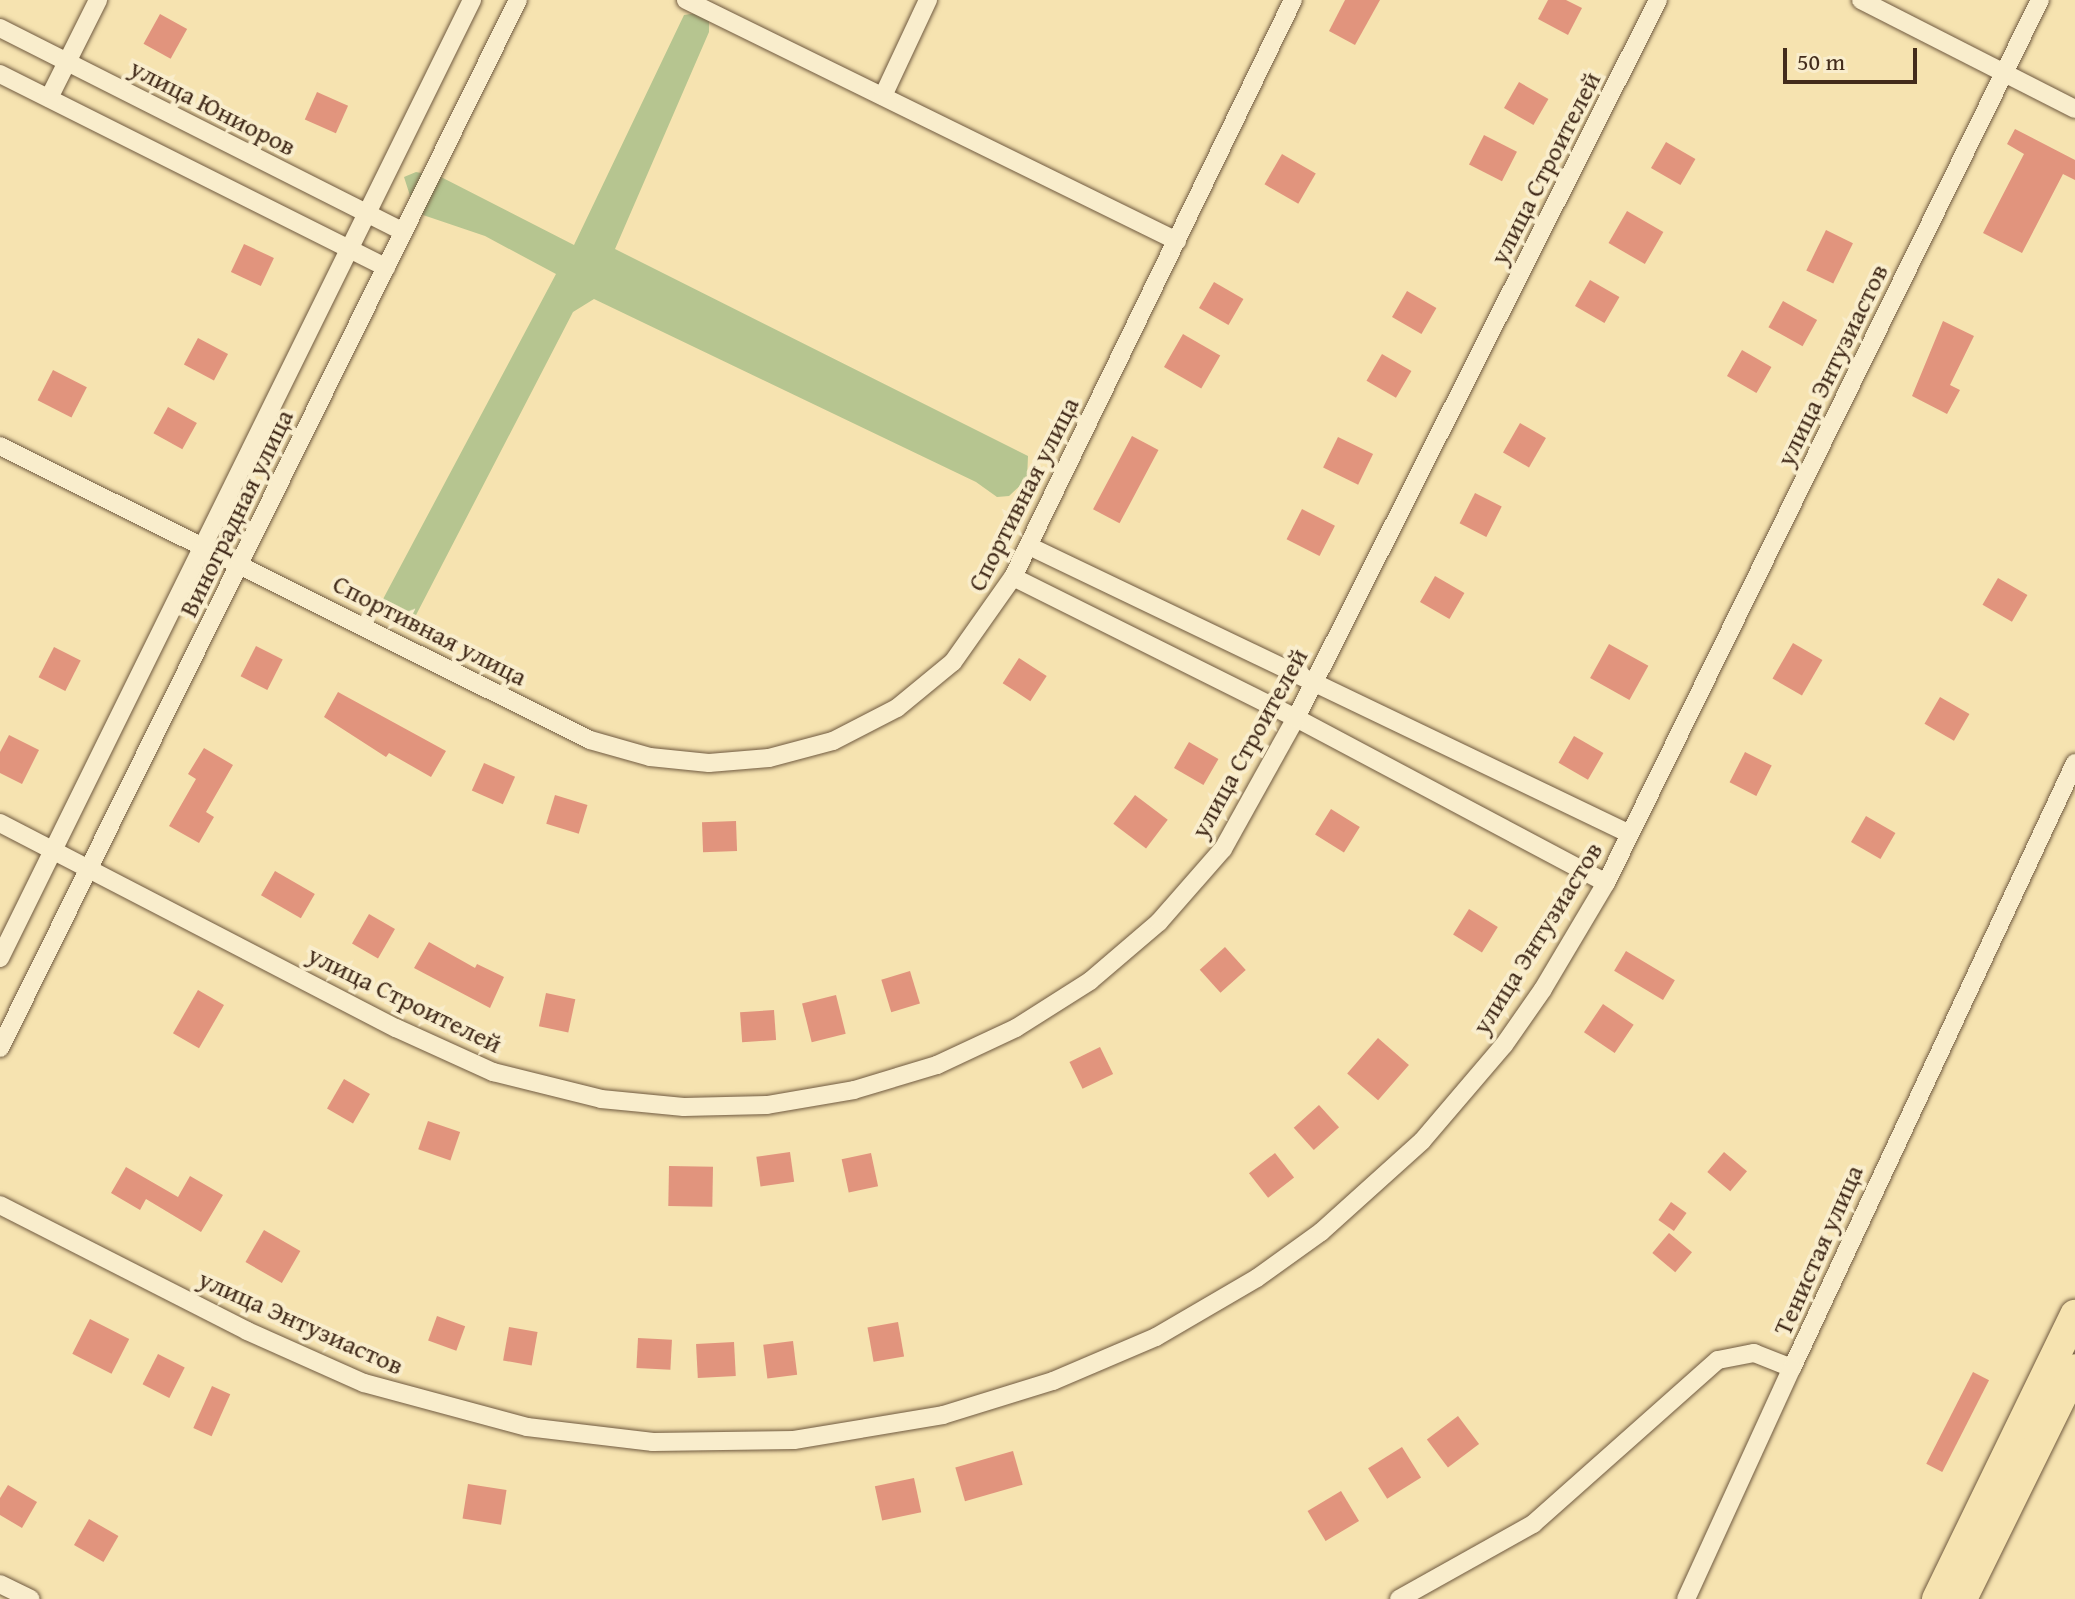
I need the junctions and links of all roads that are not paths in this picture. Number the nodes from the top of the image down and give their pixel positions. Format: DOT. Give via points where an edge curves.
graph roads {
  1 [pos="98,0"];
  2 [pos="472,0"];
  3 [pos="518,0"];
  4 [pos="686,0"];
  5 [pos="928,0"];
  6 [pos="1293,0"];
  7 [pos="1658,0"];
  8 [pos="1861,0"];
  9 [pos="2040,0"];
  10 [pos="0,28"];
  11 [pos="67,62"];
  12 [pos="2004,73"];
  13 [pos="0,74"];
  14 [pos="883,96"];
  15 [pos="49,98"];
  16 [pos="2075,109"];
  17 [pos="367,214"];
  18 [pos="403,232"];
  19 [pos="1177,241"];
  20 [pos="350,249"];
  21 [pos="386,267"];
  22 [pos="0,446"];
  23 [pos="203,546"];
  24 [pos="1029,546"];
  25 [pos="239,564"];
  26 [pos="1013,577"];
  27 [pos="1313,683"];
  28 [pos="1296,718"];
  29 [pos="2075,763"];
  30 [pos="0,823"];
  31 [pos="1630,834"];
  32 [pos="53,850"];
  33 [pos="89,868"];
  34 [pos="1606,883"];
  35 [pos="0,958"];
  36 [pos="0,1048"];
  37 [pos="0,1205"];
  38 [pos="2075,1315"];
  39 [pos="1792,1368"];
  40 [pos="2075,1369"];
  41 [pos="0,1584"];
  42 [pos="1965,1595"];
  43 [pos="31,1599"];
  44 [pos="1399,1599"];
  45 [pos="1686,1599"];
  46 [pos="1937,1599"];
  1 -- 11 [label="street"];
  2 -- 17 [label="street, Виноградная улица"];
  3 -- 18 [label="street, Виноградная улица"];
  4 -- 14 [label="street"];
  5 -- 14 [label="street"];
  6 -- 19 [label="street, Спортивная улица"];
  7 -- 27 [label="street, улица Строителей"];
  8 -- 12 [label="street"];
  9 -- 12 [label="street, улица Энтузиастов"];
  10 -- 11 [label="street, улица Юниоров"];
  11 -- 15 [label="street"];
  11 -- 17 [label="street, улица Юниоров"];
  12 -- 16 [label="street"];
  12 -- 31 [label="street, улица Энтузиастов"];
  13 -- 15 [label="street"];
  14 -- 19 [label="street"];
  15 -- 20 [label="street"];
  17 -- 18 [label="street, улица Юниоров"];
  17 -- 20 [label="street, Виноградная улица"];
  18 -- 21 [label="street, Виноградная улица"];
  19 -- 24 [label="street, Спортивная улица"];
  20 -- 21 [label="street"];
  20 -- 23 [label="street, Виноградная улица"];
  21 -- 25 [label="street, Виноградная улица"];
  22 -- 23 [label="street, Спортивная улица"];
  23 -- 25 [label="street, Спортивная улица"];
  23 -- 32 [label="street, Виноградная улица"];
  24 -- 26 [label="street, Спортивная улица"];
  24 -- 27 [label="street"];
  25 -- 26 [label="street, Спортивная улица" via="590,740 650,757 709,763 769,758 833,741 897,708 953,662"];
  25 -- 33 [label="street, Виноградная улица"];
  26 -- 28 [label="street"];
  27 -- 28 [label="street, улица Строителей"];
  27 -- 31 [label="street"];
  28 -- 33 [label="street, улица Строителей" via="1223,849 1159,922 1090,981 1016,1028 937,1065 854,1090 767,1105 684,1107 601,1099 493,1072 396,1028"];
  28 -- 34 [label="street"];
  29 -- 39 [label="street, Тенистая улица"];
  30 -- 32 [label="street, улица Строителей"];
  31 -- 34 [label="street, улица Энтузиастов"];
  32 -- 33 [label="street, улица Строителей"];
  32 -- 35 [label="street, Виноградная улица"];
  33 -- 36 [label="street, Виноградная улица"];
  34 -- 37 [label="street, улица Энтузиастов" via="1543,989 1463,1097 1383,1179 1321,1232 1257,1278 1156,1337 997,1401 882,1428 794,1440 653,1442 527,1427 444,1408 364,1383 247,1331"];
  38 -- 46 [label="main road"];
  39 -- 44 [label="street, Тенистая улица" via="1754,1353 1718,1360 1533,1524"];
  39 -- 45 [label="street"];
  40 -- 42 [label="main road"];
  41 -- 43 [label="street"];
}
